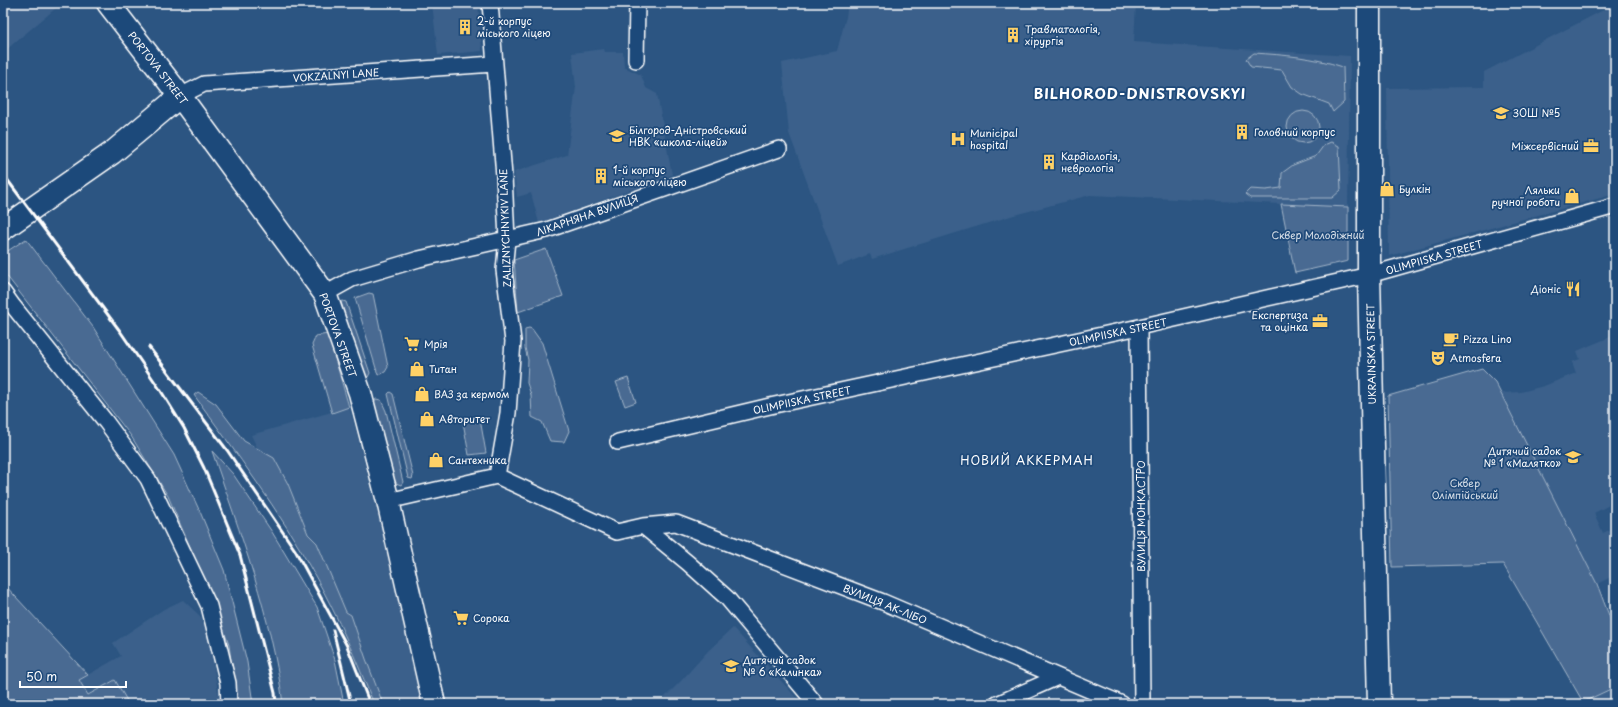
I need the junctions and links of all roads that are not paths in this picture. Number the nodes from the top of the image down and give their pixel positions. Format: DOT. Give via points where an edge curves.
graph roads {
  1 [pos="108,3"];
  2 [pos="490,3"];
  3 [pos="637,3"];
  4 [pos="1369,3"];
  5 [pos="636,60"];
  6 [pos="494,64"];
  7 [pos="180,96"];
  8 [pos="778,149"];
  9 [pos="1615,206"];
  10 [pos="3,229"];
  11 [pos="507,240"];
  12 [pos="1369,275"];
  13 [pos="3,292"];
  14 [pos="325,294"];
  15 [pos="1139,327"];
  16 [pos="618,442"];
  17 [pos="497,476"];
  18 [pos="388,501"];
  19 [pos="643,526"];
  20 [pos="1058,677"];
  21 [pos="229,704"];
  22 [pos="434,704"];
  23 [pos="816,704"];
  24 [pos="997,704"];
  25 [pos="1122,704"];
  26 [pos="1142,704"];
  27 [pos="1379,704"];
  1 -- 7 [label="street, PORTOVA STREET"];
  2 -- 6 [label="street, ZALIZNYCHNYKIV LANE"];
  3 -- 5 [label="street"];
  4 -- 12 [label="street, UKRAINSKA STREET"];
  6 -- 7 [label="street, VOKZALNYI LANE" via="204,84"];
  6 -- 11 [label="street, ZALIZNYCHNYKIV LANE"];
  7 -- 10 [label="street" via="112,153"];
  7 -- 14 [label="street, PORTOVA STREET"];
  8 -- 11 [label="street, ЛІКАРНЯНА ВУЛИЦЯ" via="547,230"];
  9 -- 12 [label="street, OLIMPIISKA STREET"];
  11 -- 14 [label="street, ЛІКАРНЯНА ВУЛИЦЯ" via="413,260 352,279"];
  11 -- 17 [label="street, ZALIZNYCHNYKIV LANE" via="504,270 513,341 508,413"];
  12 -- 15 [label="street, OLIMPIISKA STREET"];
  12 -- 27 [label="street, UKRAINSKA STREET"];
  13 -- 21 [label="street" via="148,479 209,606 228,683"];
  14 -- 18 [label="street, PORTOVA STREET" via="360,393"];
  15 -- 16 [label="street, OLIMPIISKA STREET"];
  15 -- 26 [label="street, ВУЛИЦЯ МОНКАСТРО"];
  17 -- 18 [label="street"];
  17 -- 19 [label="street" via="617,532"];
  18 -- 22 [label="street, PORTOVA STREET"];
  19 -- 20 [label="street, ВУЛИЦЯ АК-ЛІБО" via="676,523 883,602"];
  19 -- 23 [label="street" via="727,598"];
  20 -- 24 [label="street"];
  20 -- 25 [label="street, ВУЛИЦЯ АК-ЛІБО"];
}
